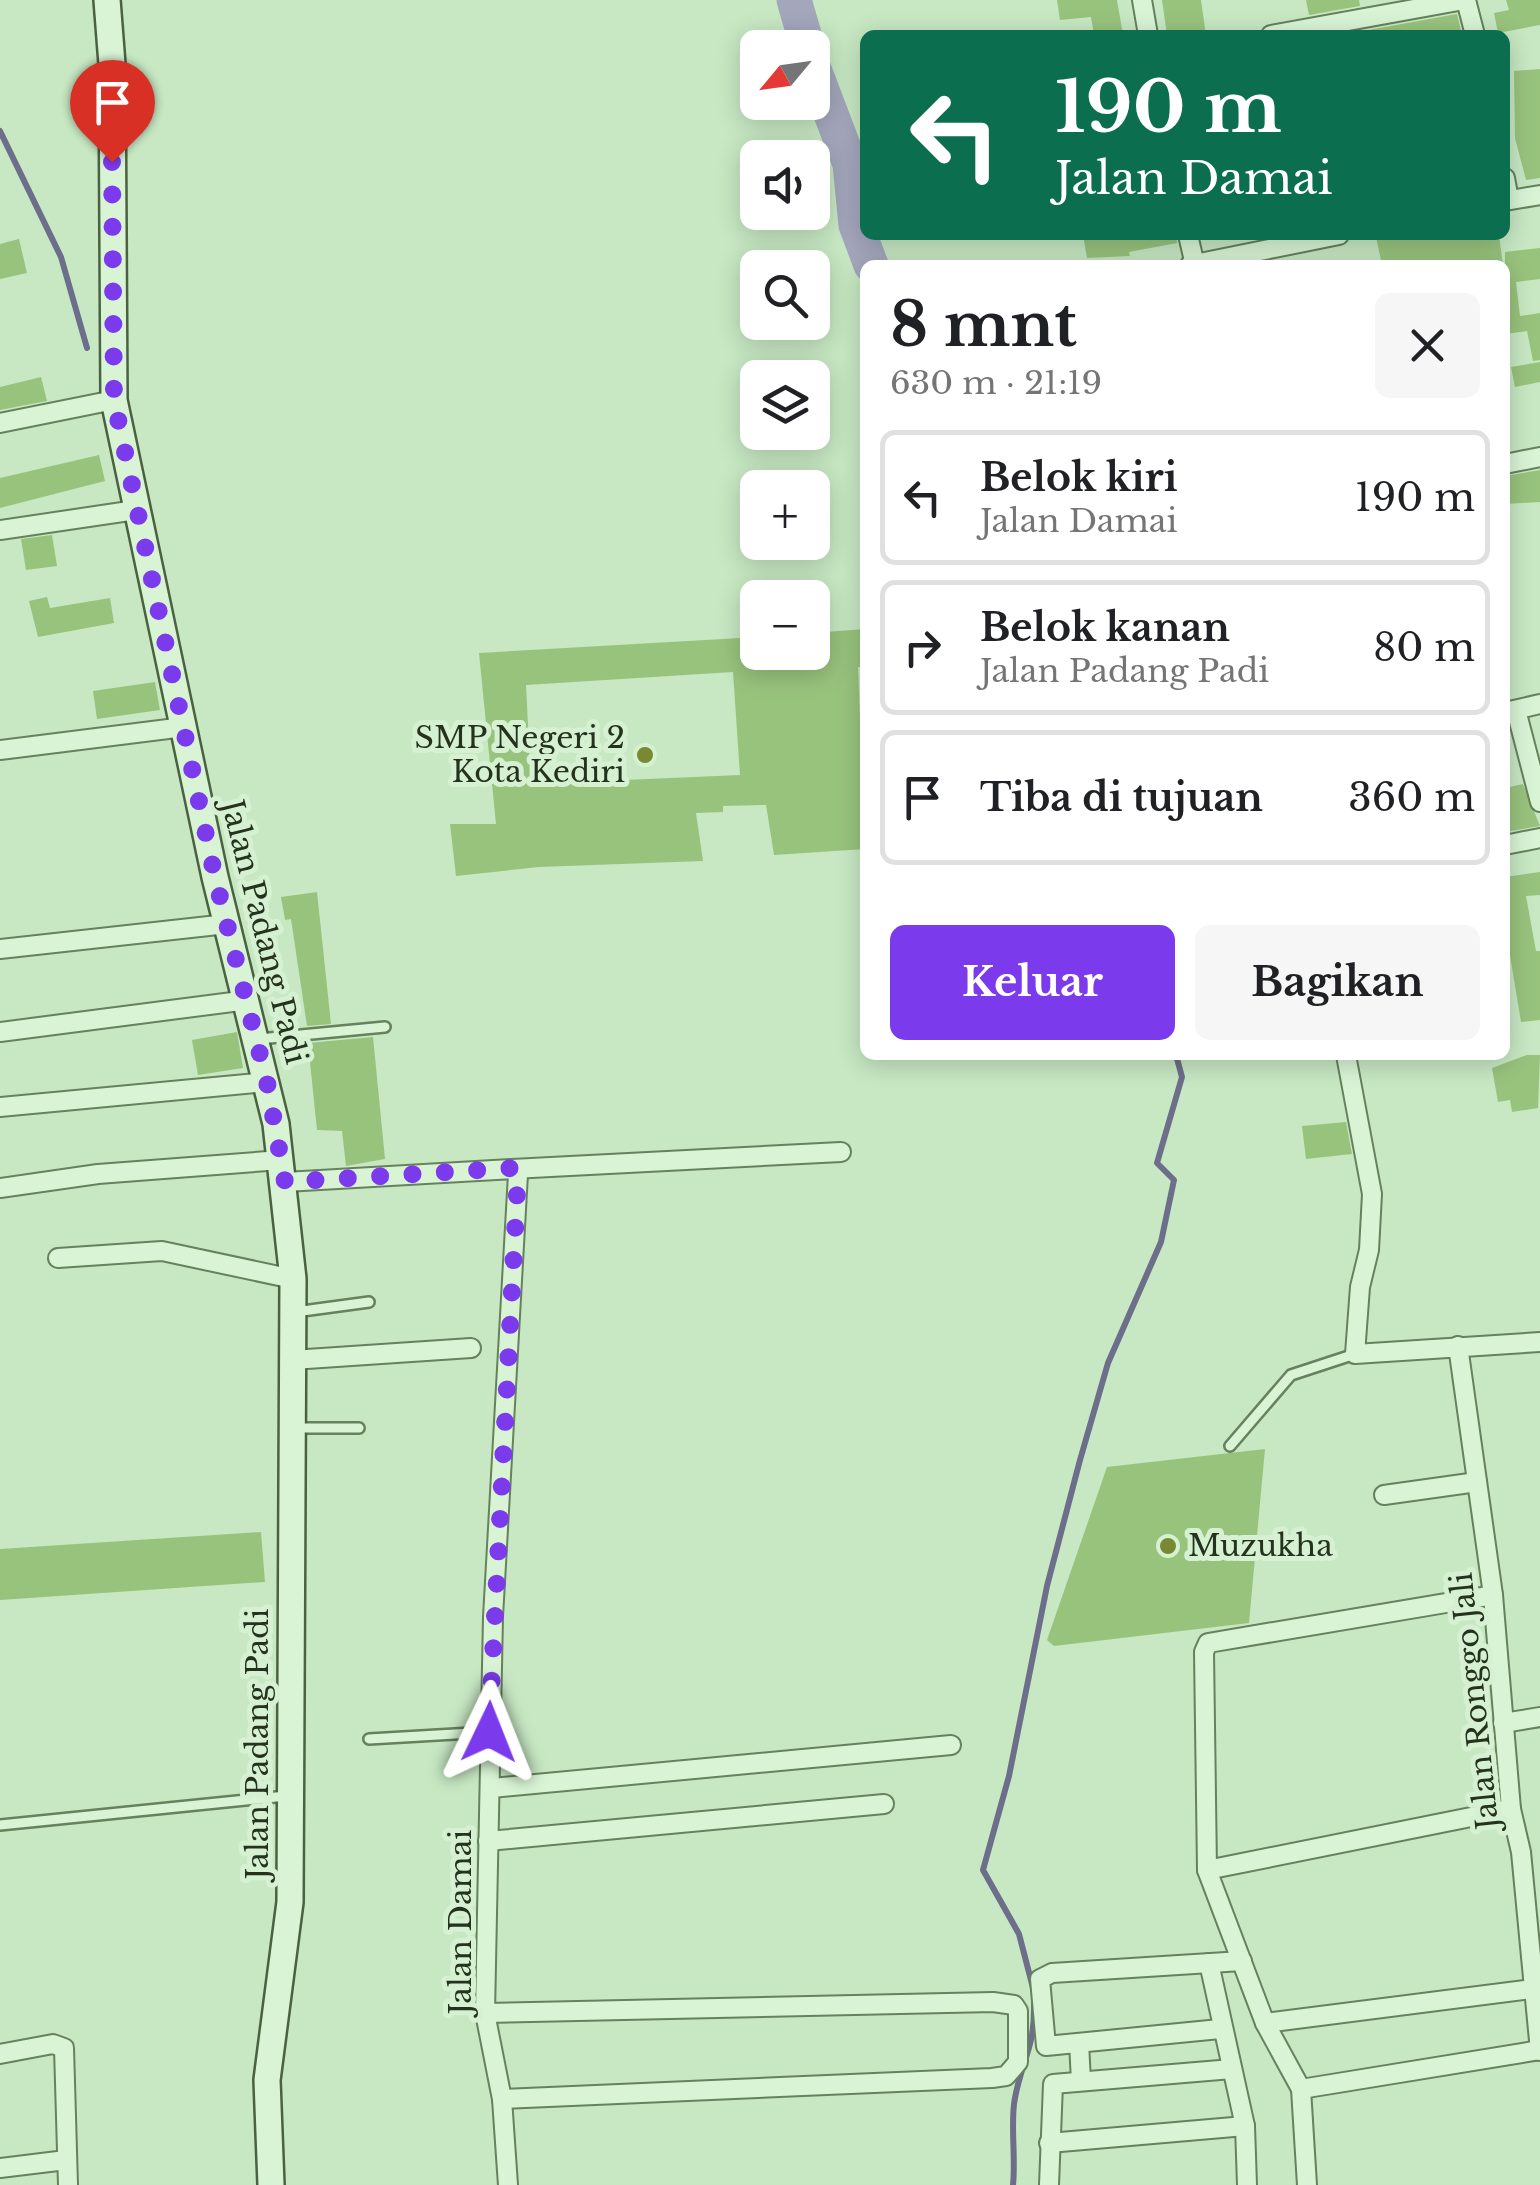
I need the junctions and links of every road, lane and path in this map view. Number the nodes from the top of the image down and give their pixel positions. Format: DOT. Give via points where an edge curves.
graph roads {
  1 [pos="107,0"];
  2 [pos="1142,0"];
  3 [pos="1465,0"];
  4 [pos="1147,30"];
  5 [pos="1298,30"];
  6 [pos="1474,30"];
  7 [pos="1540,195"];
  8 [pos="1510,200"];
  9 [pos="1315,240"];
  10 [pos="1217,260"];
  11 [pos="114,400"];
  12 [pos="0,423"];
  13 [pos="1540,457"];
  14 [pos="1510,463"];
  15 [pos="136,510"];
  16 [pos="0,530"];
  17 [pos="1540,704"];
  18 [pos="1510,711"];
  19 [pos="184,727"];
  20 [pos="0,750"];
  21 [pos="1540,802"];
  22 [pos="1540,838"];
  23 [pos="1510,844"];
  24 [pos="228,924"];
  25 [pos="0,949"];
  26 [pos="248,1000"];
  27 [pos="385,1027"];
  28 [pos="0,1032"];
  29 [pos="258,1039"];
  30 [pos="1347,1060"];
  31 [pos="267,1082"];
  32 [pos="0,1106"];
  33 [pos="840,1152"];
  34 [pos="512,1168"];
  35 [pos="283,1171"];
  36 [pos="0,1188"];
  37 [pos="58,1258"];
  38 [pos="293,1278"];
  39 [pos="368,1302"];
  40 [pos="292,1312"];
  41 [pos="1540,1342"];
  42 [pos="1458,1346"];
  43 [pos="470,1348"];
  44 [pos="1355,1354"];
  45 [pos="292,1360"];
  46 [pos="292,1428"];
  47 [pos="358,1428"];
  48 [pos="1230,1446"];
  49 [pos="1477,1482"];
  50 [pos="1384,1495"];
  51 [pos="1493,1595"];
  52 [pos="1540,1718"];
  53 [pos="1503,1723"];
  54 [pos="489,1732"];
  55 [pos="369,1740"];
  56 [pos="951,1745"];
  57 [pos="492,1788"];
  58 [pos="289,1796"];
  59 [pos="884,1804"];
  60 [pos="1510,1809"];
  61 [pos="0,1825"];
  62 [pos="488,1841"];
  63 [pos="1530,1851"];
  64 [pos="1207,1870"];
  65 [pos="1242,1961"];
  66 [pos="1208,1963"];
  67 [pos="1532,1989"];
  68 [pos="485,2013"];
  69 [pos="1265,2023"];
  70 [pos="1220,2029"];
  71 [pos="1079,2043"];
  72 [pos="1540,2050"];
  73 [pos="0,2054"];
  74 [pos="1232,2069"];
  75 [pos="1081,2081"];
  76 [pos="1300,2089"];
  77 [pos="502,2099"];
  78 [pos="1245,2126"];
  79 [pos="1049,2143"];
  80 [pos="66,2160"];
  81 [pos="0,2168"];
  82 [pos="68,2185"];
  83 [pos="272,2185"];
  84 [pos="508,2185"];
  85 [pos="1049,2185"];
  86 [pos="1247,2185"];
  87 [pos="1307,2185"];
  1 -- 11 [label="main road, Jalan Padang Padi"];
  2 -- 4 [label="street"];
  3 -- 5 [label="street"];
  3 -- 6 [label="street"];
  7 -- 8 [label="street"];
  9 -- 10 [label="street"];
  11 -- 12 [label="street"];
  11 -- 15 [label="main road, Jalan Padang Padi"];
  13 -- 14 [label="street"];
  15 -- 16 [label="street"];
  15 -- 19 [label="main road, Jalan Padang Padi"];
  17 -- 18 [label="street"];
  18 -- 21 [label="street"];
  19 -- 20 [label="street"];
  19 -- 24 [label="main road, Jalan Padang Padi"];
  22 -- 23 [label="street"];
  24 -- 25 [label="street"];
  24 -- 26 [label="main road, Jalan Padang Padi"];
  26 -- 28 [label="street"];
  26 -- 29 [label="main road, Jalan Padang Padi"];
  27 -- 29 [label="lane"];
  29 -- 31 [label="main road, Jalan Padang Padi"];
  30 -- 44 [label="street" via="1372,1194"];
  31 -- 32 [label="street"];
  31 -- 35 [label="main road, Jalan Padang Padi"];
  33 -- 34 [label="street"];
  34 -- 35 [label="street"];
  34 -- 54 [label="street, Jalan Damai" via="518,1183"];
  35 -- 36 [label="street" via="98,1174"];
  35 -- 38 [label="main road, Jalan Padang Padi"];
  37 -- 38 [label="street" via="162,1251"];
  38 -- 40 [label="main road, Jalan Padang Padi"];
  39 -- 40 [label="lane"];
  40 -- 45 [label="main road, Jalan Padang Padi"];
  41 -- 42 [label="street"];
  42 -- 44 [label="street"];
  42 -- 49 [label="street, Jalan Ronggo Jali"];
  43 -- 45 [label="street"];
  44 -- 48 [label="lane" via="1291,1375"];
  45 -- 46 [label="main road, Jalan Padang Padi"];
  46 -- 47 [label="lane"];
  46 -- 58 [label="main road, Jalan Padang Padi"];
  49 -- 50 [label="street"];
  49 -- 51 [label="street, Jalan Ronggo Jali"];
  51 -- 53 [label="street, Jalan Ronggo Jali"];
  51 -- 64 [label="street" via="1208,1643"];
  52 -- 53 [label="street"];
  53 -- 60 [label="street, Jalan Ronggo Jali"];
  54 -- 55 [label="lane"];
  54 -- 57 [label="street, Jalan Damai"];
  56 -- 57 [label="street"];
  57 -- 62 [label="street, Jalan Damai"];
  58 -- 61 [label="lane"];
  58 -- 83 [label="main road, Jalan Padang Padi" via="289,1931 267,2080"];
  59 -- 62 [label="street"];
  60 -- 63 [label="street, Jalan Ronggo Jali"];
  60 -- 64 [label="street"];
  62 -- 68 [label="street, Jalan Damai"];
  63 -- 67 [label="street, Jalan Ronggo Jali"];
  64 -- 65 [label="street"];
  65 -- 66 [label="street"];
  65 -- 69 [label="street"];
  66 -- 70 [label="street"];
  66 -- 71 [label="street" via="1046,1974 1040,1982 1046,2046"];
  67 -- 69 [label="street"];
  67 -- 72 [label="street, Jalan Ronggo Jali"];
  68 -- 77 [label="street, Jalan Damai"];
  68 -- 77 [label="street" via="993,2002 1018,2011 1018,2062 1006,2076"];
  69 -- 76 [label="street"];
  70 -- 71 [label="street"];
  70 -- 74 [label="street"];
  71 -- 75 [label="street"];
  72 -- 76 [label="street"];
  73 -- 80 [label="street" via="53,2044 64,2048"];
  74 -- 75 [label="street"];
  74 -- 78 [label="street"];
  75 -- 79 [label="street" via="1053,2084"];
  76 -- 87 [label="street"];
  77 -- 84 [label="street, Jalan Damai"];
  78 -- 79 [label="street"];
  78 -- 86 [label="street"];
  79 -- 85 [label="street"];
  80 -- 81 [label="street"];
  80 -- 82 [label="street"];
}
